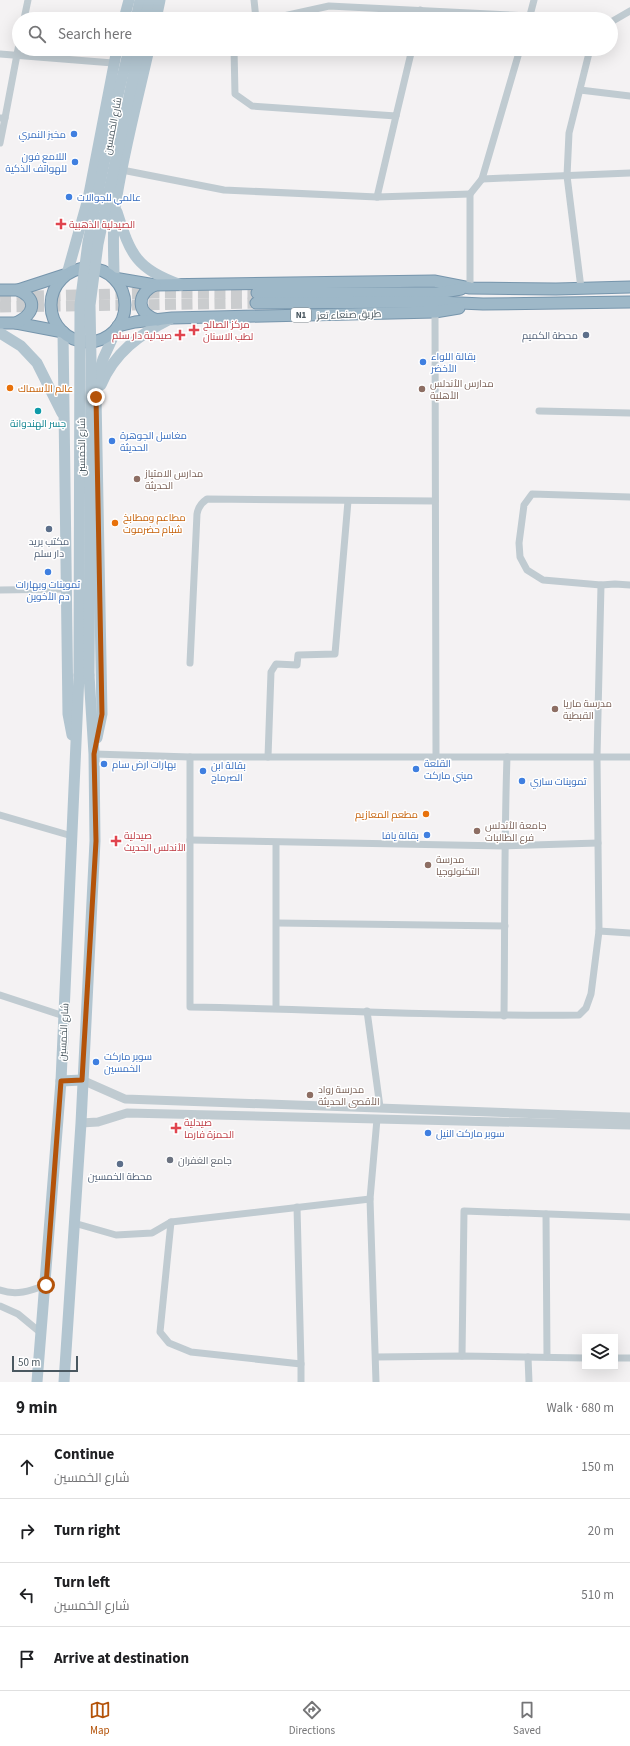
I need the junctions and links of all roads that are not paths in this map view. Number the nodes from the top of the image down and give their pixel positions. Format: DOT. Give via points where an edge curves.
graph roads {
  1 [pos="28,0"];
  2 [pos="129,0"];
  3 [pos="140,0"];
  4 [pos="150,0"];
  5 [pos="160,0"];
  6 [pos="254,0"];
  7 [pos="534,0"];
  8 [pos="420,10"];
  9 [pos="630,11"];
  10 [pos="25,12"];
  11 [pos="126,12"];
  12 [pos="137,12"];
  13 [pos="147,12"];
  14 [pos="157,12"];
  15 [pos="255,12"];
  16 [pos="302,12"];
  17 [pos="451,12"];
  18 [pos="530,12"];
  19 [pos="618,18"];
  20 [pos="0,54"];
  21 [pos="12,55"];
  22 [pos="17,56"];
  23 [pos="115,56"];
  24 [pos="127,56"];
  25 [pos="146,56"];
  26 [pos="146,56"];
  27 [pos="234,56"];
  28 [pos="410,56"];
  29 [pos="518,56"];
  30 [pos="588,56"];
  31 [pos="113,64"];
  32 [pos="580,90"];
  33 [pos="630,96"];
  34 [pos="396,116"];
  35 [pos="2,118"];
  36 [pos="0,143"];
  37 [pos="122,170"];
  38 [pos="630,173"];
  39 [pos="567,176"];
  40 [pos="482,179"];
  41 [pos="470,194"];
  42 [pos="377,198"];
  43 [pos="88,199"];
  44 [pos="115,208"];
  45 [pos="66,274"];
  46 [pos="114,278"];
  47 [pos="155,285"];
  48 [pos="182,285"];
  49 [pos="615,287"];
  50 [pos="630,287"];
  51 [pos="470,288"];
  52 [pos="581,288"];
  53 [pos="0,290"];
  54 [pos="18,290"];
  55 [pos="615,302"];
  56 [pos="630,302"];
  57 [pos="483,304"];
  58 [pos="435,312"];
  59 [pos="172,318"];
  60 [pos="158,320"];
  61 [pos="0,323"];
  62 [pos="16,323"];
  63 [pos="118,326"];
  64 [pos="63,332"];
  65 [pos="0,333"];
  66 [pos="96,397"];
  67 [pos="63,399"];
  68 [pos="539,411"];
  69 [pos="630,413"];
  70 [pos="64,416"];
  71 [pos="630,498"];
  72 [pos="348,501"];
  73 [pos="435,501"];
  74 [pos="601,585"];
  75 [pos="630,585"];
  76 [pos="66,588"];
  77 [pos="0,590"];
  78 [pos="190,663"];
  79 [pos="84,675"];
  80 [pos="76,754"];
  81 [pos="94,754"];
  82 [pos="630,756"];
  83 [pos="190,757"];
  84 [pos="268,757"];
  85 [pos="436,757"];
  86 [pos="597,757"];
  87 [pos="507,758"];
  88 [pos="0,815"];
  89 [pos="72,836"];
  90 [pos="190,840"];
  91 [pos="276,843"];
  92 [pos="598,843"];
  93 [pos="504,846"];
  94 [pos="277,923"];
  95 [pos="505,926"];
  96 [pos="598,931"];
  97 [pos="630,933"];
  98 [pos="0,994"];
  99 [pos="276,1008"];
  100 [pos="367,1011"];
  101 [pos="64,1016"];
  102 [pos="504,1016"];
  103 [pos="82,1080"];
  104 [pos="61,1081"];
  105 [pos="380,1107"];
  106 [pos="438,1109"];
  107 [pos="630,1117"];
  108 [pos="376,1119"];
  109 [pos="437,1120"];
  110 [pos="81,1123"];
  111 [pos="630,1125"];
  112 [pos="370,1199"];
  113 [pos="297,1207"];
  114 [pos="546,1214"];
  115 [pos="630,1217"];
  116 [pos="171,1222"];
  117 [pos="74,1223"];
  118 [pos="46,1285"];
  119 [pos="0,1290"];
  120 [pos="0,1306"];
  121 [pos="41,1333"];
  122 [pos="462,1356"];
  123 [pos="376,1357"];
  124 [pos="528,1357"];
  125 [pos="547,1357"];
  126 [pos="582,1358"];
  127 [pos="618,1358"];
  128 [pos="630,1358"];
  129 [pos="301,1364"];
  130 [pos="37,1382"];
  131 [pos="64,1382"];
  132 [pos="301,1382"];
  133 [pos="376,1382"];
  134 [pos="529,1382"];
  1 -- 10 [label="street"];
  2 -- 11 [label="main road"];
  3 -- 12 [label="main road"];
  4 -- 13 [label="main road"];
  5 -- 14 [label="main road"];
  6 -- 15 [label="street"];
  7 -- 18 [label="street"];
  8 -- 16 [label="street" via="329,6"];
  8 -- 17 [label="street"];
  9 -- 19 [label="street"];
  20 -- 21 [label="street"];
  22 -- 31 [label="street"];
  22 -- 35 [label="street"];
  23 -- 31 [label="main road"];
  24 -- 79 [label="main road, شارع الخمسين, bridge" via="88,242 80,305"];
  25 -- 79 [label="main road, شارع الخمسين, bridge" via="98,244 90,306"];
  26 -- 37 [label="main road"];
  27 -- 34 [label="street" via="235,94 252,106"];
  28 -- 34 [label="street"];
  29 -- 40 [label="street"];
  30 -- 32 [label="street"];
  31 -- 43 [label="main road"];
  32 -- 33 [label="street"];
  32 -- 39 [label="street" via="569,133"];
  34 -- 42 [label="street"];
  35 -- 36 [label="street"];
  37 -- 42 [label="street" via="224,190"];
  37 -- 44 [label="main road"];
  38 -- 39 [label="street"];
  39 -- 40 [label="street"];
  39 -- 52 [label="street"];
  40 -- 41 [label="street"];
  41 -- 42 [label="street"];
  41 -- 51 [label="street"];
  43 -- 44 [label="main road" via="97,208"];
  43 -- 45 [label="main road"];
  44 -- 46 [label="main road"];
  44 -- 48 [label="main road" via="128,245 139,261 159,276"];
  45 -- 46 [label="highway" via="90,267 103,270"];
  45 -- 54 [label="highway"];
  45 -- 64 [label="highway" via="55,286 50,299 53,320"];
  46 -- 47 [label="highway, طريق صنعاء تعز / N1"];
  46 -- 63 [label="highway" via="122,289 125,303 123,317"];
  47 -- 48 [label="highway, طريق صنعاء تعز / N1"];
  47 -- 60 [label="highway" via="147,288 140,304 146,315"];
  48 -- 51 [label="highway, طريق صنعاء تعز / N1" via="434,281"];
  49 -- 50 [label="highway, طريق صنعاء تعز / N1"];
  49 -- 52 [label="highway, طريق صنعاء تعز / N1"];
  49 -- 55 [label="highway"];
  51 -- 52 [label="highway, طريق صنعاء تعز / N1"];
  51 -- 57 [label="highway, طريق صنعاء تعز / N1" via="438,293 257,298"];
  53 -- 54 [label="highway"];
  54 -- 62 [label="highway" via="26,294 31,301 31,310 27,318"];
  55 -- 56 [label="highway, طريق صنعاء تعز / N1"];
  55 -- 57 [label="highway, طريق صنعاء تعز / N1"];
  57 -- 58 [label="highway, طريق صنعاء تعز / N1"];
  58 -- 59 [label="highway, طريق صنعاء تعز / N1"];
  58 -- 73 [label="street"];
  59 -- 60 [label="highway, طريق صنعاء تعز / N1"];
  59 -- 66 [label="main road" via="130,344 105,374"];
  60 -- 63 [label="highway, طريق صنعاء تعز / N1"];
  61 -- 62 [label="highway"];
  62 -- 64 [label="highway"];
  63 -- 64 [label="highway" via="106,338 93,342 72,339"];
  63 -- 66 [label="main road, شارع الخمسين" via="101,366"];
  64 -- 67 [label="main road, شارع الخمسين"];
  65 -- 70 [label="main road" via="21,346 37,364"];
  66 -- 67 [label="main road" via="88,391 79,389 70,392"];
  66 -- 81 [label="main road, شارع الخمسين" via="102,714"];
  67 -- 70 [label="main road, شارع الخمسين"];
  68 -- 69 [label="street"];
  70 -- 76 [label="main road, شارع الخمسين"];
  71 -- 74 [label="street" via="532,494 524,505 520,557 527,570 543,580"];
  72 -- 73 [label="street"];
  72 -- 78 [label="street" via="203,502 197,514"];
  72 -- 84 [label="street" via="335,654 298,655 297,665 276,664 271,672"];
  73 -- 85 [label="street"];
  74 -- 75 [label="street"];
  74 -- 86 [label="street"];
  76 -- 77 [label="street"];
  76 -- 80 [label="main road, شارع الخمسين" via="68,714"];
  79 -- 80 [label="main road, شارع الخمسين"];
  79 -- 81 [label="main road, شارع الخمسين"];
  80 -- 89 [label="main road, شارع الخمسين"];
  81 -- 83 [label="street"];
  81 -- 103 [label="main road, شارع الخمسين" via="96,841"];
  82 -- 86 [label="street"];
  83 -- 84 [label="street"];
  83 -- 90 [label="street"];
  84 -- 85 [label="street"];
  85 -- 87 [label="street"];
  86 -- 87 [label="street"];
  86 -- 92 [label="street"];
  87 -- 93 [label="street"];
  88 -- 89 [label="street"];
  89 -- 101 [label="main road, شارع الخمسين"];
  90 -- 91 [label="street"];
  90 -- 99 [label="street" via="190,1007"];
  91 -- 93 [label="street"];
  91 -- 94 [label="street"];
  92 -- 93 [label="street"];
  92 -- 96 [label="street"];
  93 -- 95 [label="street"];
  94 -- 95 [label="street"];
  94 -- 99 [label="street"];
  95 -- 102 [label="street"];
  96 -- 97 [label="street"];
  96 -- 102 [label="street" via="591,994 586,1008 579,1015"];
  98 -- 101 [label="street"];
  99 -- 100 [label="street"];
  100 -- 102 [label="street"];
  100 -- 105 [label="street"];
  101 -- 104 [label="main road, شارع الخمسين"];
  103 -- 104 [label="main road"];
  103 -- 105 [label="street" via="125,1099"];
  103 -- 110 [label="main road, شارع الخمسين"];
  104 -- 118 [label="main road, شارع الخمسين"];
  105 -- 106 [label="street"];
  106 -- 107 [label="street"];
  106 -- 109 [label="street"];
  108 -- 109 [label="street"];
  108 -- 110 [label="street" via="127,1113 98,1122"];
  108 -- 112 [label="street"];
  109 -- 111 [label="street"];
  110 -- 117 [label="main road, شارع الخمسين"];
  112 -- 113 [label="street"];
  112 -- 123 [label="street"];
  113 -- 116 [label="street"];
  113 -- 129 [label="street"];
  114 -- 115 [label="street"];
  114 -- 122 [label="street" via="464,1211"];
  114 -- 125 [label="street"];
  116 -- 117 [label="street" via="152,1233 116,1235"];
  116 -- 129 [label="street" via="160,1332 169,1343 191,1352"];
  117 -- 131 [label="main road, شارع الخمسين"];
  118 -- 119 [label="street" via="25,1293"];
  118 -- 121 [label="main road, شارع الخمسين"];
  120 -- 121 [label="street" via="18,1314"];
  121 -- 130 [label="main road, شارع الخمسين"];
  122 -- 123 [label="street"];
  122 -- 124 [label="street"];
  123 -- 133 [label="street"];
  124 -- 125 [label="street"];
  124 -- 134 [label="street"];
  125 -- 126 [label="street"];
  127 -- 128 [label="street"];
  129 -- 132 [label="street"];
}
